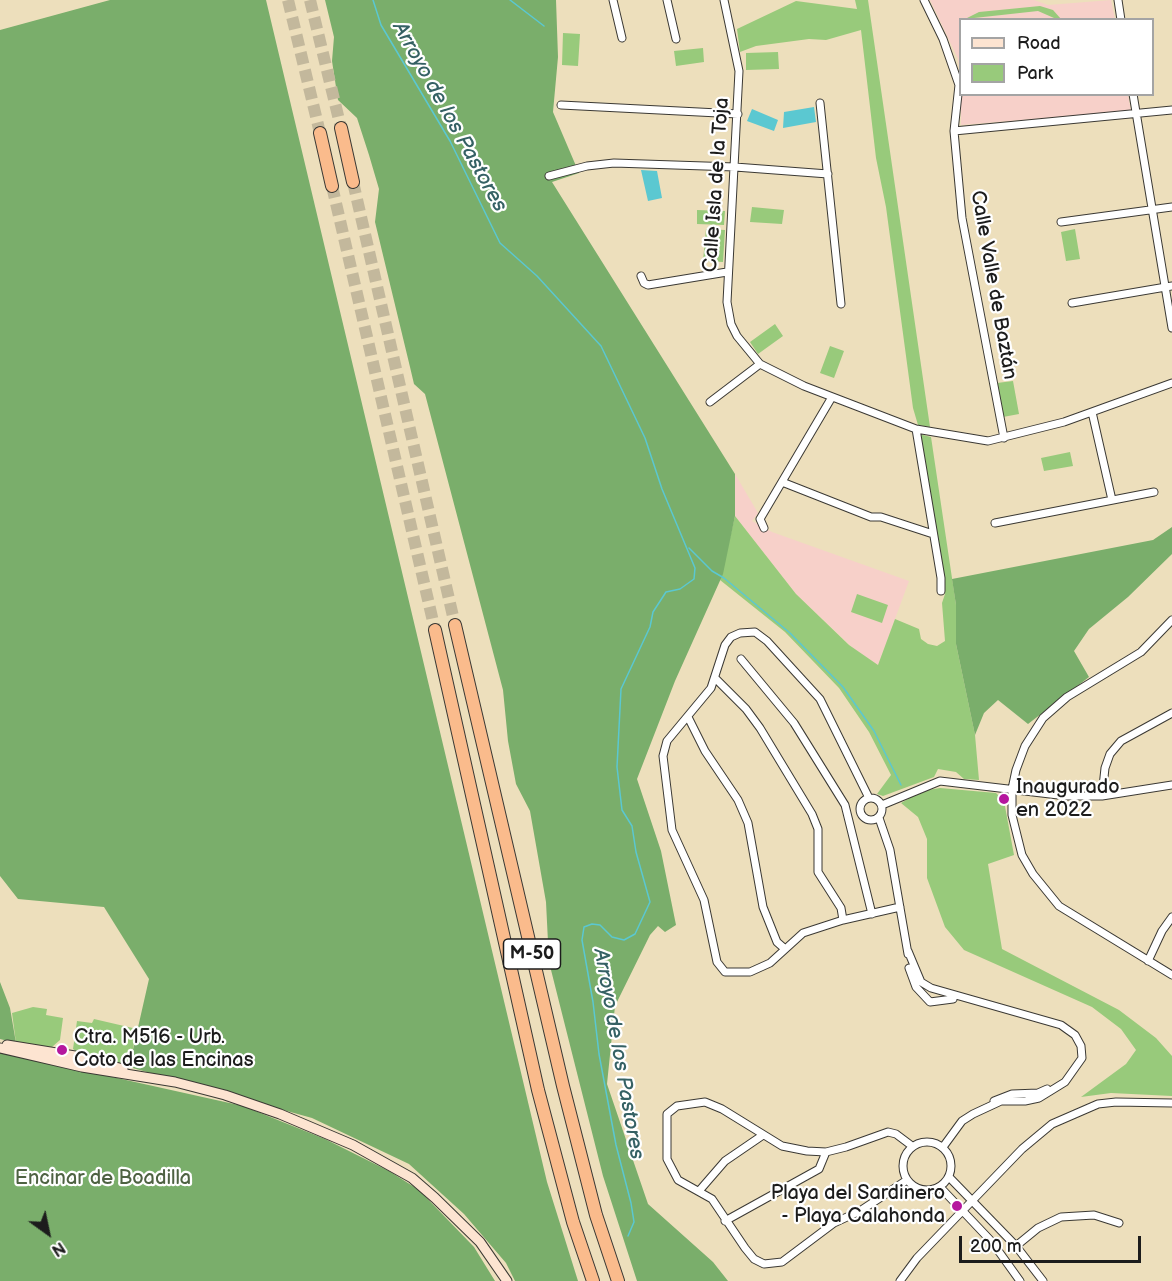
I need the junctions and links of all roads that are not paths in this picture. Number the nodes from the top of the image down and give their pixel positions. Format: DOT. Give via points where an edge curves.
graph roads {
  1 [pos="612,0"];
  2 [pos="667,0"];
  3 [pos="724,0"];
  4 [pos="924,0"];
  5 [pos="1118,0"];
  6 [pos="1121,18"];
  7 [pos="622,38"];
  8 [pos="676,39"];
  9 [pos="1133,96"];
  10 [pos="820,103"];
  11 [pos="561,105"];
  12 [pos="1172,110"];
  13 [pos="1137,113"];
  14 [pos="738,114"];
  15 [pos="341,128"];
  16 [pos="954,131"];
  17 [pos="320,133"];
  18 [pos="735,167"];
  19 [pos="828,174"];
  20 [pos="549,176"];
  21 [pos="353,182"];
  22 [pos="332,186"];
  23 [pos="1172,207"];
  24 [pos="1153,210"];
  25 [pos="1061,222"];
  26 [pos="727,272"];
  27 [pos="641,276"];
  28 [pos="1168,287"];
  29 [pos="1072,303"];
  30 [pos="841,304"];
  31 [pos="1172,328"];
  32 [pos="760,364"];
  33 [pos="1172,383"];
  34 [pos="832,397"];
  35 [pos="710,402"];
  36 [pos="1092,412"];
  37 [pos="916,429"];
  38 [pos="1004,438"];
  39 [pos="782,482"];
  40 [pos="1154,492"];
  41 [pos="1112,500"];
  42 [pos="995,523"];
  43 [pos="764,528"];
  44 [pos="933,534"];
  45 [pos="941,591"];
  46 [pos="1172,620"];
  47 [pos="455,625"];
  48 [pos="435,630"];
  49 [pos="741,659"];
  50 [pos="715,678"];
  51 [pos="1172,713"];
  52 [pos="688,717"];
  53 [pos="1172,785"];
  54 [pos="1012,789"];
  55 [pos="1102,796"];
  56 [pos="869,798"];
  57 [pos="882,805"];
  58 [pos="879,818"];
  59 [pos="900,908"];
  60 [pos="872,914"];
  61 [pos="1172,917"];
  62 [pos="843,920"];
  63 [pos="785,949"];
  64 [pos="908,951"];
  65 [pos="1148,961"];
  66 [pos="1172,975"];
  67 [pos="961,998"];
  68 [pos="0,1046"];
  69 [pos="1172,1103"];
  70 [pos="763,1136"];
  71 [pos="912,1146"];
  72 [pos="943,1147"];
  73 [pos="826,1152"];
  74 [pos="949,1177"];
  75 [pos="907,1180"];
  76 [pos="940,1186"];
  77 [pos="699,1191"];
  78 [pos="973,1203"];
  79 [pos="963,1212"];
  80 [pos="725,1221"];
  81 [pos="1119,1223"];
  82 [pos="1016,1246"];
  83 [pos="507,1281"];
  84 [pos="593,1281"];
  85 [pos="618,1281"];
  86 [pos="900,1281"];
  87 [pos="1020,1281"];
  88 [pos="1043,1281"];
  1 -- 7 [label="street"];
  2 -- 8 [label="street"];
  3 -- 14 [label="street, Calle Isla de la Toja" via="739,70"];
  4 -- 16 [label="street, Calle Valle de Baztán" via="959,85"];
  5 -- 6 [label="street"];
  9 -- 13 [label="street"];
  10 -- 19 [label="street"];
  11 -- 14 [label="street"];
  12 -- 13 [label="street"];
  13 -- 16 [label="street"];
  13 -- 24 [label="street"];
  14 -- 18 [label="street, Calle Isla de la Toja"];
  15 -- 21 [label="highway"];
  16 -- 38 [label="street, Calle Valle de Baztán" via="968,261"];
  17 -- 22 [label="highway"];
  18 -- 19 [label="street"];
  18 -- 20 [label="street" via="614,163"];
  18 -- 26 [label="street, Calle Isla de la Toja"];
  19 -- 30 [label="street"];
  23 -- 24 [label="street"];
  24 -- 25 [label="street"];
  24 -- 28 [label="street"];
  26 -- 27 [label="street" via="648,285"];
  26 -- 32 [label="street, Calle Isla de la Toja" via="731,324"];
  28 -- 29 [label="street"];
  28 -- 31 [label="street"];
  32 -- 34 [label="street, Calle Isla de la Toja"];
  32 -- 35 [label="street"];
  33 -- 36 [label="street, Calle Isla de la Toja"];
  34 -- 37 [label="street, Calle Isla de la Toja"];
  34 -- 39 [label="street"];
  36 -- 38 [label="street, Calle Isla de la Toja"];
  36 -- 41 [label="street"];
  37 -- 38 [label="street, Calle Isla de la Toja" via="972,440"];
  37 -- 44 [label="street"];
  39 -- 43 [label="street" via="760,519"];
  39 -- 44 [label="street" via="871,517"];
  40 -- 41 [label="street"];
  41 -- 42 [label="street"];
  44 -- 45 [label="street"];
  46 -- 54 [label="street" via="1141,652 1067,697 1043,718 1025,746"];
  47 -- 85 [label="highway, M-50" via="563,1086 596,1215"];
  48 -- 84 [label="highway, M-50" via="538,1090"];
  49 -- 60 [label="street" via="787,713 845,805"];
  50 -- 52 [label="street"];
  50 -- 56 [label="street" via="731,637 755,632 767,641 820,699"];
  50 -- 62 [label="street" via="760,728 812,814 818,829 818,872"];
  51 -- 55 [label="street" via="1120,741 1105,768"];
  52 -- 63 [label="street" via="748,823 763,907 777,942"];
  52 -- 63 [label="street" via="667,741 663,756 666,791 672,830 704,900 717,962 725,972 750,972 770,963"];
  53 -- 55 [label="street"];
  54 -- 55 [label="street"];
  54 -- 57 [label="street" via="939,781"];
  54 -- 65 [label="street" via="1016,833 1033,874 1059,906"];
  56 -- 57 [label="street"];
  56 -- 58 [label="street" via="863,801 861,814 866,819"];
  57 -- 58 [label="street"];
  58 -- 59 [label="street" via="890,850"];
  59 -- 60 [label="street"];
  59 -- 64 [label="street"];
  60 -- 62 [label="street"];
  61 -- 65 [label="street"];
  62 -- 63 [label="street" via="802,933"];
  64 -- 67 [label="street" via="921,982"];
  64 -- 67 [label="street" via="910,972 922,995 930,1002"];
  65 -- 66 [label="street"];
  67 -- 72 [label="street" via="1061,1025 1075,1035 1082,1058 1065,1082 1039,1098 1001,1101 962,1121"];
  68 -- 83 [label="street" via="75,1056 148,1078 193,1086 318,1129 412,1178 460,1222"];
  69 -- 78 [label="street" via="1098,1104 1064,1117 1033,1138"];
  70 -- 73 [label="street" via="782,1146"];
  70 -- 77 [label="street" via="725,1161"];
  70 -- 77 [label="street" via="705,1102 671,1109 666,1123 667,1159 678,1180"];
  71 -- 72 [label="street" via="928,1141"];
  71 -- 73 [label="street" via="888,1132"];
  71 -- 75 [label="street" via="903,1162"];
  72 -- 74 [label="street" via="951,1161"];
  73 -- 80 [label="street" via="819,1169"];
  74 -- 76 [label="street"];
  74 -- 78 [label="street"];
  75 -- 76 [label="street" via="922,1190"];
  75 -- 80 [label="street" via="773,1265 754,1259"];
  76 -- 79 [label="street"];
  77 -- 80 [label="street" via="712,1199"];
  78 -- 79 [label="street"];
  78 -- 82 [label="street"];
  79 -- 86 [label="street"];
  79 -- 87 [label="street" via="992,1242"];
  81 -- 82 [label="street" via="1094,1215 1061,1217 1038,1228"];
  82 -- 88 [label="street"];
}
